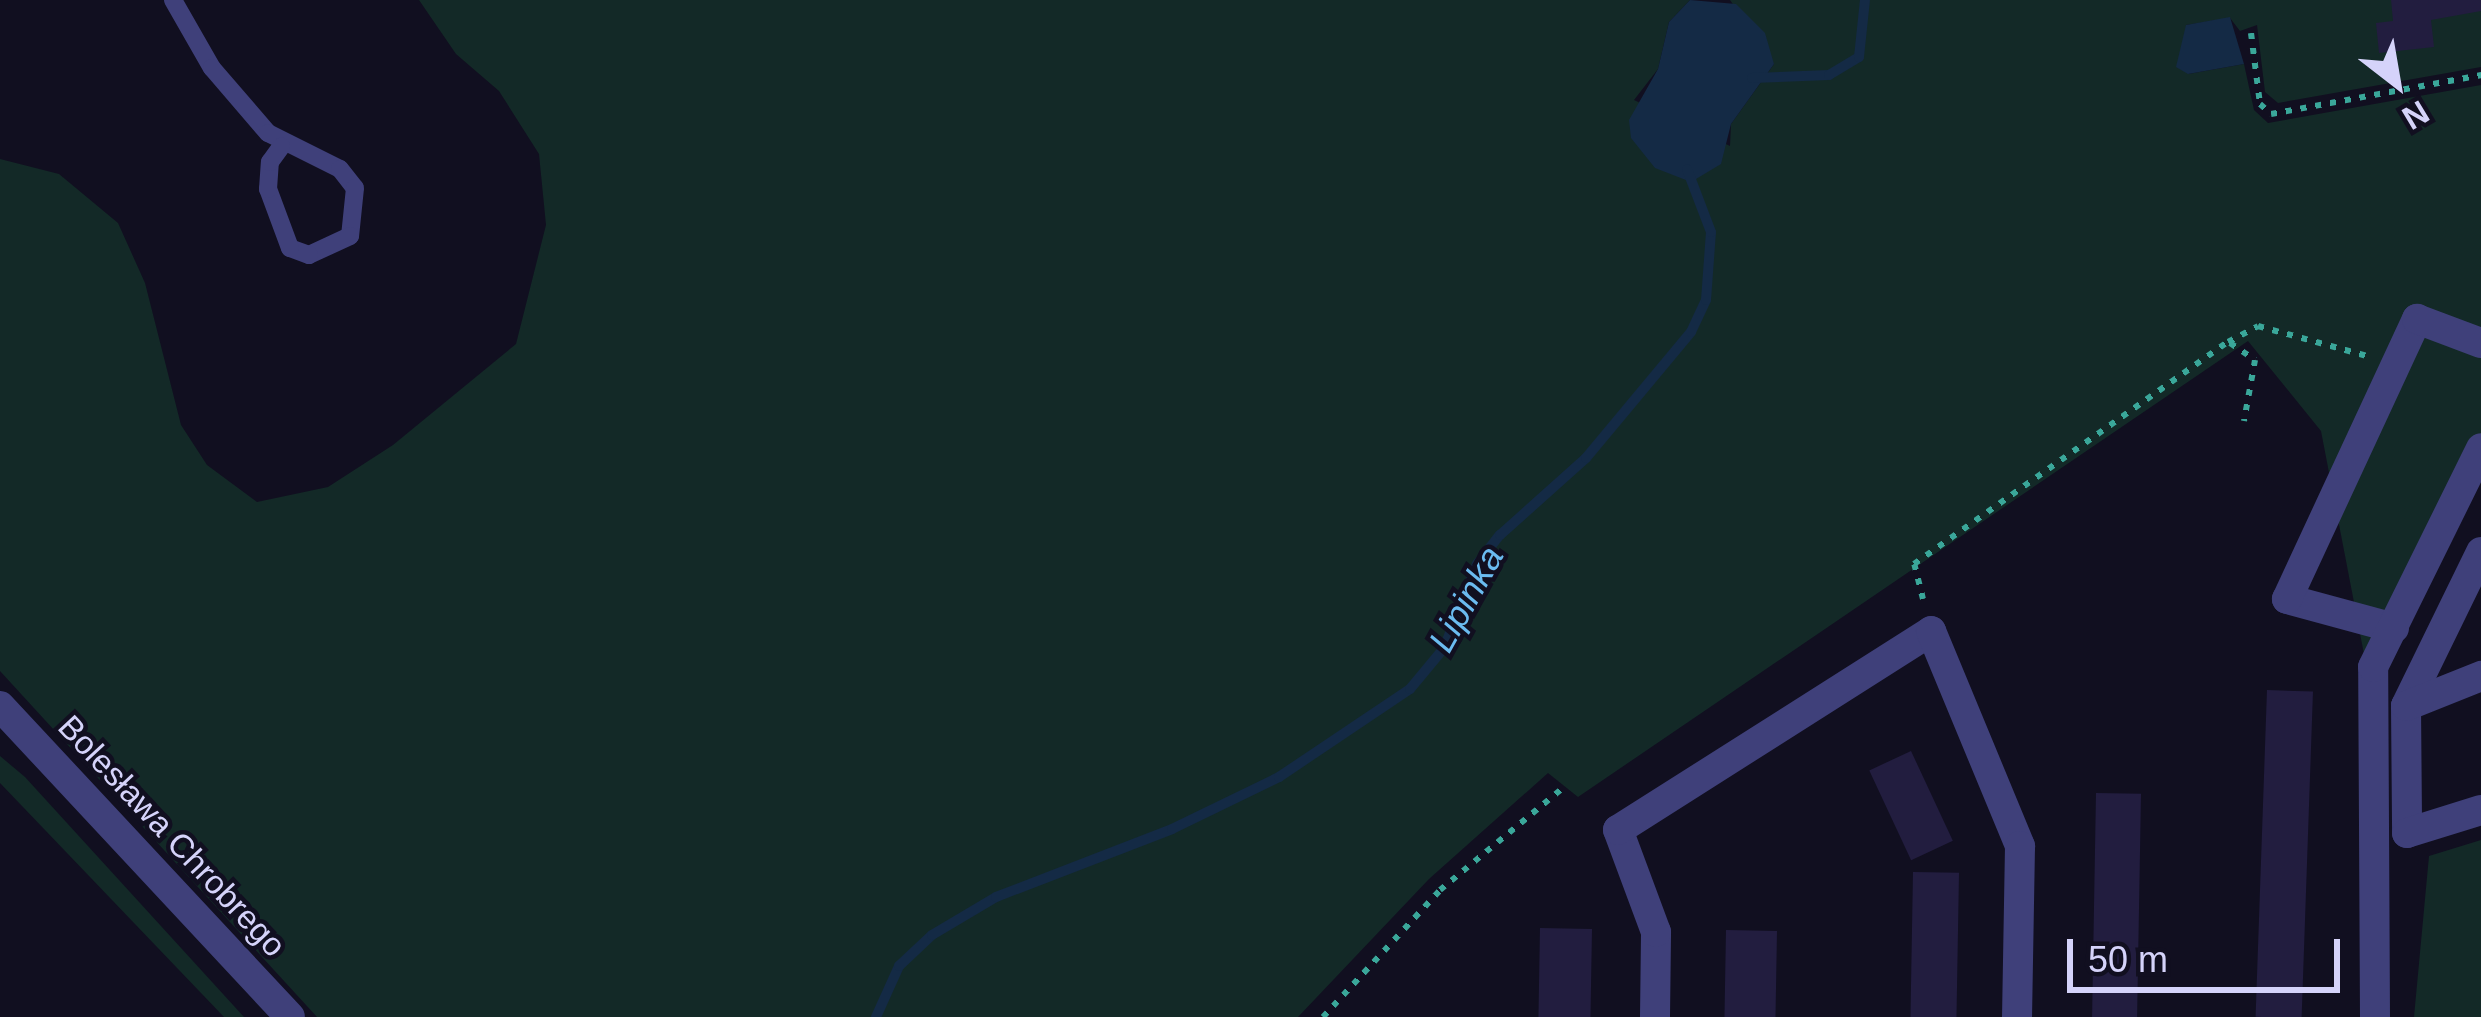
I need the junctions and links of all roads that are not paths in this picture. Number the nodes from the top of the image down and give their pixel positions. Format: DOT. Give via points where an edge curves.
graph roads {
  1 [pos="173,0"];
  2 [pos="281,147"];
  3 [pos="2481,343"];
  4 [pos="2481,448"];
  5 [pos="2481,552"];
  6 [pos="2394,628"];
  7 [pos="2481,676"];
  8 [pos="0,706"];
  9 [pos="2406,706"];
  10 [pos="2481,810"];
  11 [pos="290,1017"];
  12 [pos="1655,1017"];
  13 [pos="2017,1017"];
  14 [pos="2375,1017"];
  1 -- 2 [label="lane" via="212,68"];
  2 -- 2 [label="lane" via="270,162 268,189 290,248 309,255 350,236 356,188 340,169"];
  3 -- 6 [label="street" via="2416,320 2288,599"];
  4 -- 6 [label="street"];
  5 -- 9 [label="street"];
  6 -- 14 [label="street" via="2373,667"];
  7 -- 9 [label="street"];
  8 -- 11 [label="street, Bolesława Chrobrego"];
  9 -- 10 [label="street" via="2407,833"];
  12 -- 13 [label="street" via="1656,932 1618,830 1930,632 2020,846"];
}
